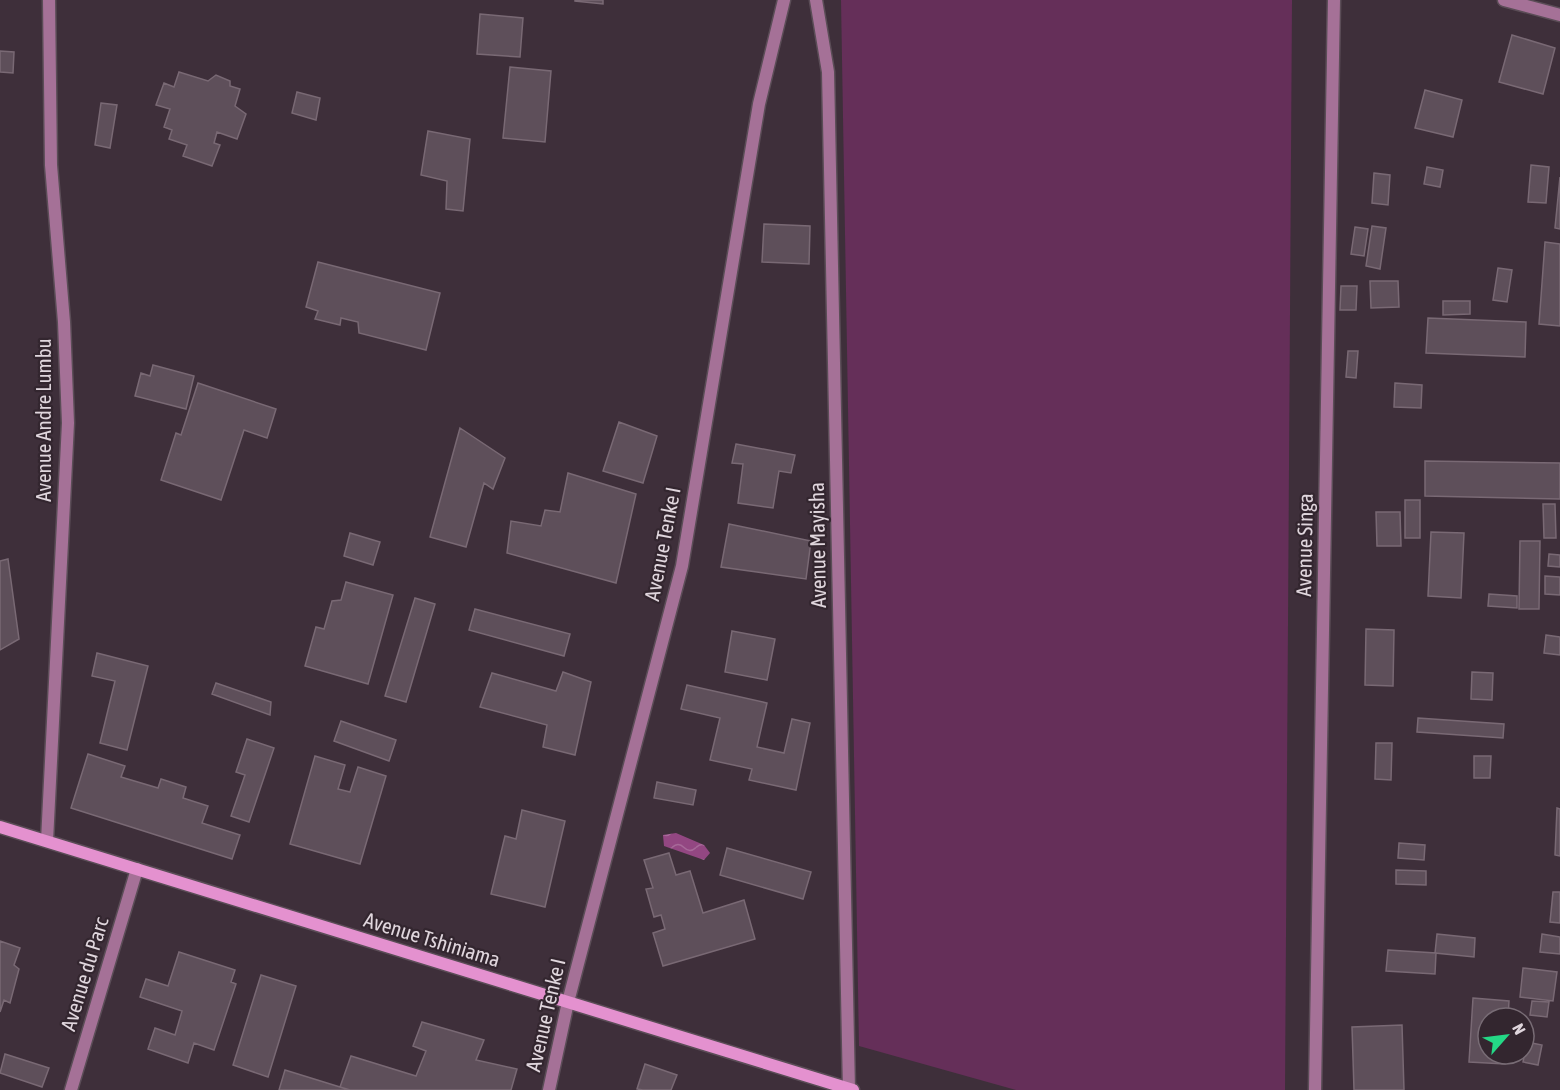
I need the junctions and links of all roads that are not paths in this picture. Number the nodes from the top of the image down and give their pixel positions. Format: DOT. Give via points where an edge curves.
graph roads {
  1 [pos="50,0"];
  2 [pos="784,0"];
  3 [pos="816,0"];
  4 [pos="1334,0"];
  5 [pos="1504,0"];
  6 [pos="1560,15"];
  7 [pos="0,827"];
  8 [pos="47,841"];
  9 [pos="137,869"];
  10 [pos="568,1002"];
  11 [pos="71,1090"];
  12 [pos="549,1090"];
  13 [pos="850,1090"];
  14 [pos="1314,1090"];
  1 -- 8 [label="street, Avenue Andre Lumbu" via="51,165 68,423"];
  2 -- 10 [label="street, Avenue Tenke I" via="759,104 682,566"];
  3 -- 13 [label="street, Avenue Mayisha" via="828,72"];
  4 -- 14 [label="street, Avenue Singa"];
  5 -- 6 [label="street"];
  7 -- 8 [label="street, Avenue Tshiniama"];
  8 -- 9 [label="street, Avenue Tshiniama"];
  9 -- 10 [label="street, Avenue Tshiniama"];
  9 -- 11 [label="street, Avenue du Parc"];
  10 -- 12 [label="street, Avenue Tenke I"];
  10 -- 13 [label="street, Avenue Tshiniama"];
}
